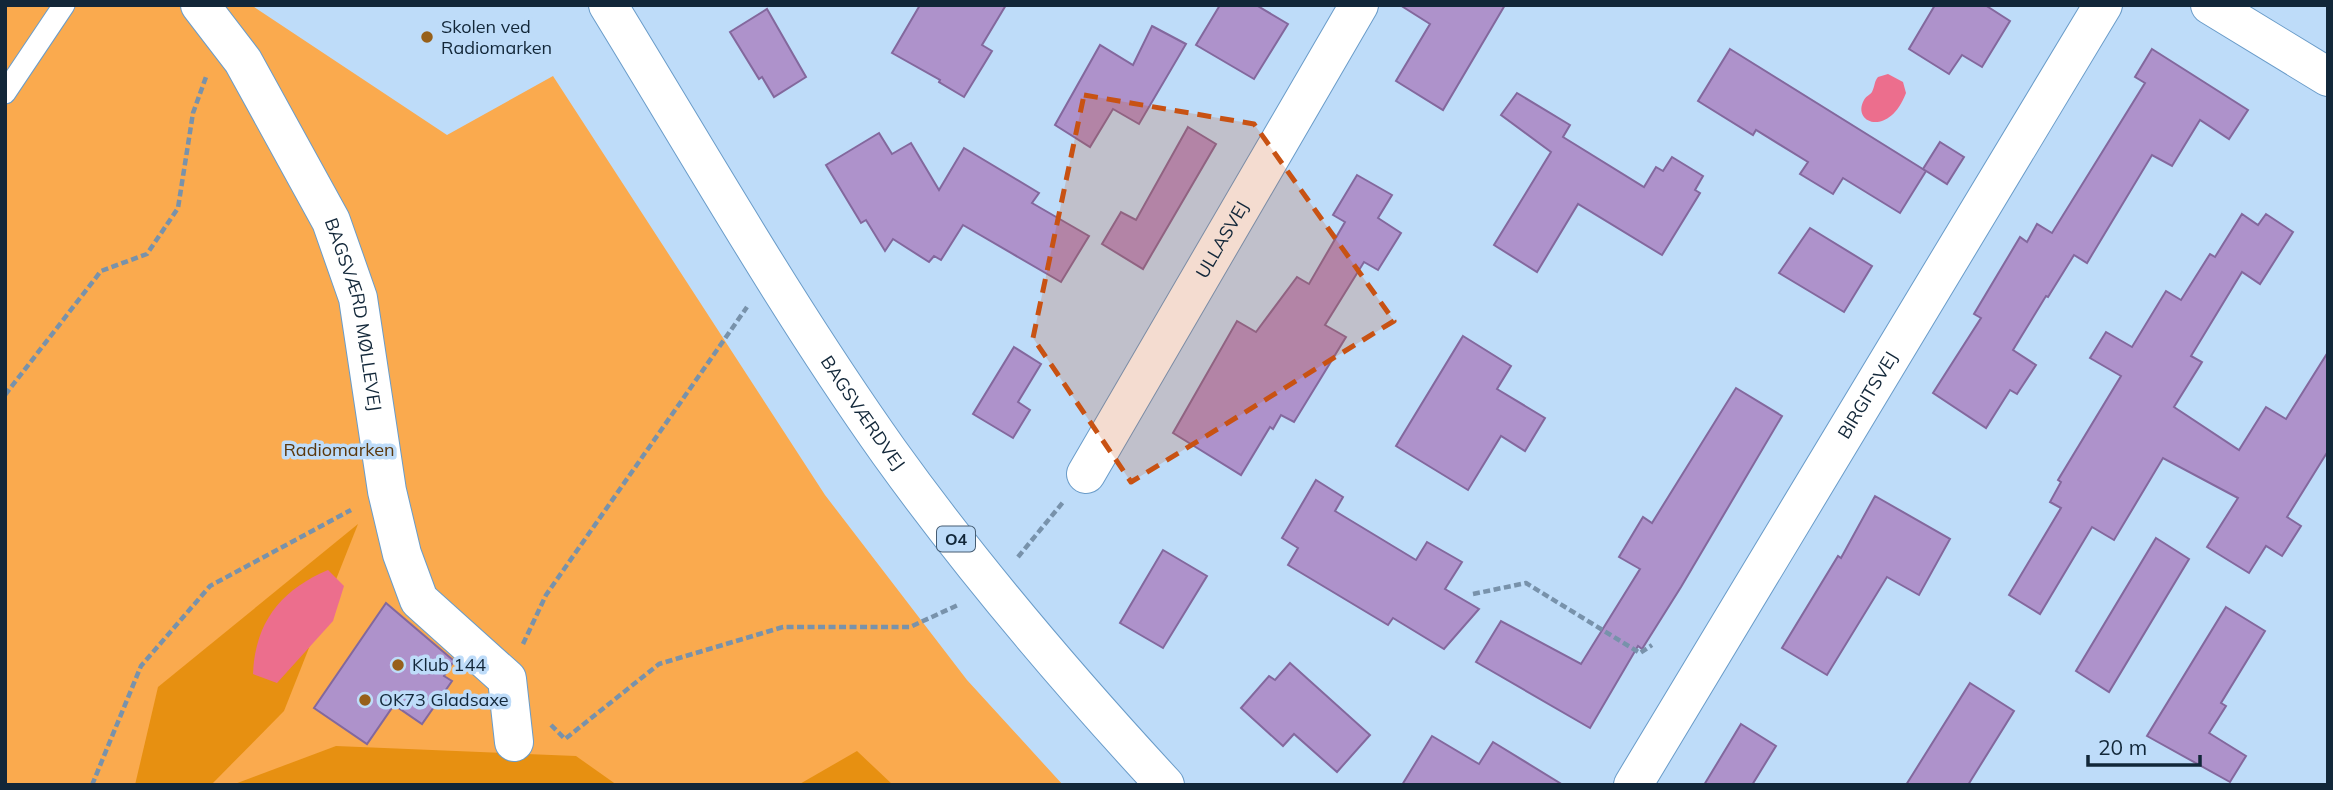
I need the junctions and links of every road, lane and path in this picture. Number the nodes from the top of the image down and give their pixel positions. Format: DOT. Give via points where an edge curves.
graph roads {
  1 [pos="64,5"];
  2 [pos="608,5"];
  3 [pos="1359,5"];
  4 [pos="2103,5"];
  5 [pos="2210,5"];
  6 [pos="210,19"];
  7 [pos="2328,77"];
  8 [pos="5,93"];
  9 [pos="772,274"];
  10 [pos="5,395"];
  11 [pos="1086,474"];
  12 [pos="387,491"];
  13 [pos="993,588"];
  14 [pos="1473,594"];
  15 [pos="1652,645"];
  16 [pos="507,679"];
  17 [pos="548,722"];
  18 [pos="514,742"];
  19 [pos="92,785"];
  20 [pos="1166,785"];
  21 [pos="1633,785"];
  1 -- 8 [label="lane"];
  2 -- 9 [label="street, BAGSVÆRDVEJ / O4"];
  3 -- 11 [label="street, ULLASVEJ"];
  4 -- 21 [label="street, BIRGITSVEJ"];
  5 -- 7 [label="street"];
  6 -- 10 [label="path" via="178,208 147,254 101,271"];
  6 -- 12 [label="street, BAGSVÆRD MØLLEVEJ" via="243,61 331,220 358,298"];
  9 -- 13 [label="street, BAGSVÆRDVEJ / O4" via="889,452"];
  9 -- 16 [label="path" via="722,339 546,596"];
  11 -- 13 [label="path"];
  12 -- 16 [label="street, BAGSVÆRD MØLLEVEJ" via="419,600"];
  12 -- 19 [label="path" via="209,586 141,666"];
  13 -- 17 [label="path" via="910,627 771,630 659,664 565,739"];
  13 -- 20 [label="street, BAGSVÆRDVEJ / O4" via="1090,704"];
  14 -- 15 [label="path" via="1526,583 1640,653"];
  16 -- 18 [label="street"];
}
